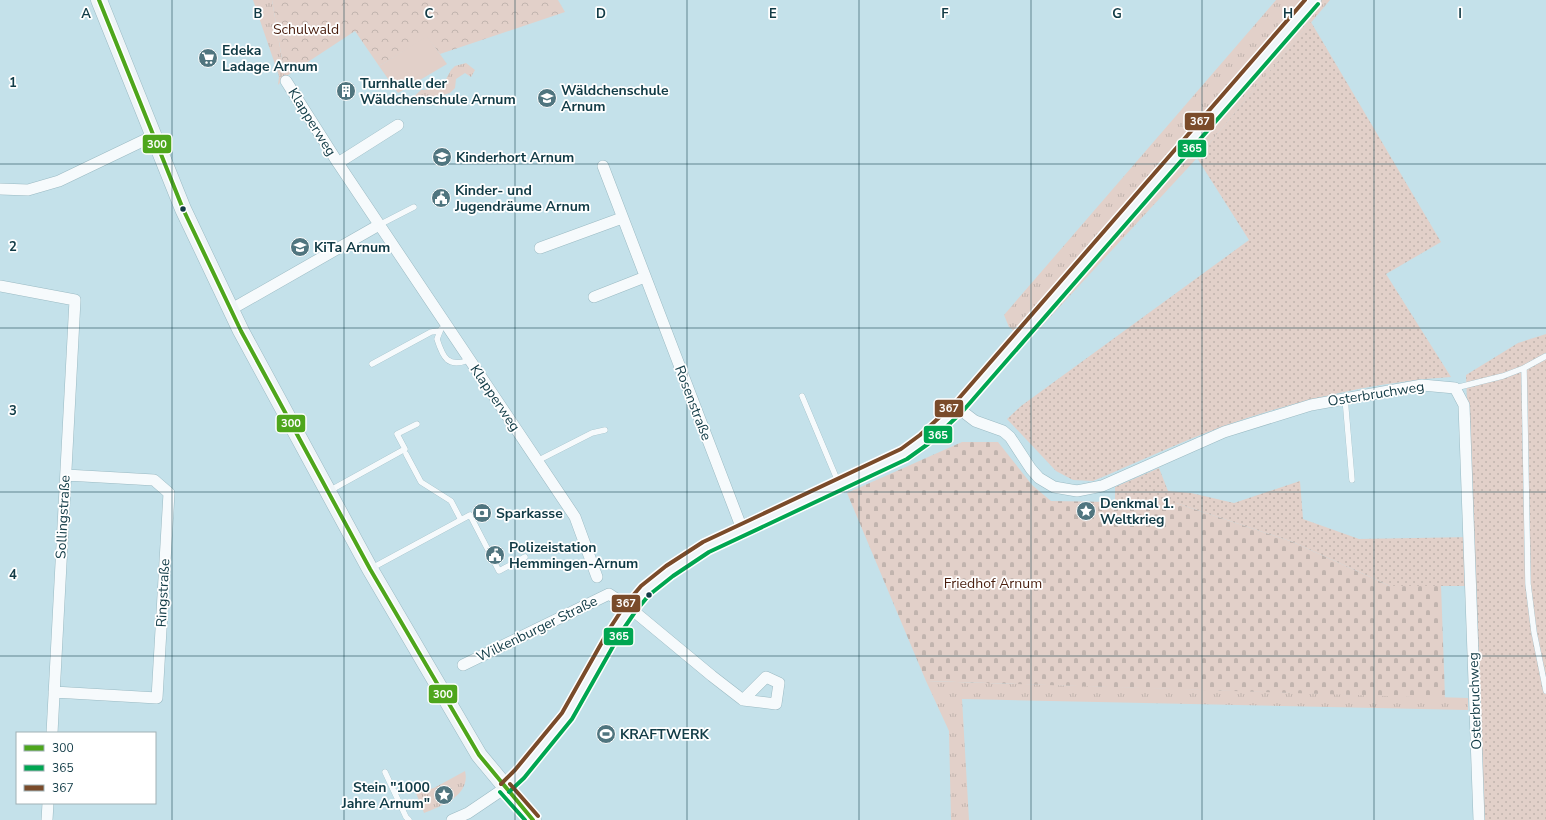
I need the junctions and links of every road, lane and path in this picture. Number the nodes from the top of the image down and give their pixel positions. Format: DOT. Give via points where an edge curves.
graph roads {
  1 [pos="99,0"];
  2 [pos="1313,0"];
  3 [pos="286,81"];
  4 [pos="398,125"];
  5 [pos="153,136"];
  6 [pos="338,164"];
  7 [pos="603,166"];
  8 [pos="0,189"];
  9 [pos="414,207"];
  10 [pos="622,218"];
  11 [pos="379,225"];
  12 [pos="540,248"];
  13 [pos="645,277"];
  14 [pos="0,286"];
  15 [pos="594,297"];
  16 [pos="230,310"];
  17 [pos="442,328"];
  18 [pos="1546,356"];
  19 [pos="469,360"];
  20 [pos="372,364"];
  21 [pos="1524,368"];
  22 [pos="1455,388"];
  23 [pos="802,396"];
  24 [pos="1345,398"];
  25 [pos="958,408"];
  26 [pos="416,424"];
  27 [pos="605,430"];
  28 [pos="406,454"];
  29 [pos="537,461"];
  30 [pos="66,475"];
  31 [pos="1352,480"];
  32 [pos="840,485"];
  33 [pos="327,492"];
  34 [pos="461,520"];
  35 [pos="742,529"];
  36 [pos="524,557"];
  37 [pos="370,569"];
  38 [pos="597,577"];
  39 [pos="630,608"];
  40 [pos="463,664"];
  41 [pos="1546,691"];
  42 [pos="54,692"];
  43 [pos="743,700"];
  44 [pos="52,732"];
  45 [pos="385,772"];
  46 [pos="505,788"];
  47 [pos="48,804"];
  48 [pos="47,820"];
  49 [pos="409,820"];
  50 [pos="452,820"];
  51 [pos="533,820"];
  52 [pos="1479,820"];
  1 -- 5 [label="main road"];
  2 -- 25 [label="main road"];
  3 -- 6 [label="street, Klapperweg"];
  4 -- 6 [label="street, Klapperweg"];
  5 -- 8 [label="street" via="58,181 28,190"];
  5 -- 16 [label="main road" via="183,209"];
  6 -- 11 [label="street, Klapperweg"];
  7 -- 10 [label="street, Rosenstraße"];
  9 -- 11 [label="lane"];
  10 -- 12 [label="street"];
  10 -- 13 [label="street, Rosenstraße"];
  11 -- 16 [label="street"];
  11 -- 17 [label="street, Klapperweg"];
  13 -- 15 [label="street"];
  13 -- 35 [label="street, Rosenstraße"];
  14 -- 30 [label="street, Sollingstraße" via="75,300"];
  16 -- 33 [label="main road"];
  17 -- 19 [label="street, Klapperweg"];
  17 -- 19 [label="lane" via="437,339 444,357 459,364"];
  17 -- 20 [label="lane"];
  18 -- 21 [label="lane"];
  19 -- 29 [label="street, Klapperweg"];
  21 -- 22 [label="lane"];
  21 -- 41 [label="lane" via="1528,584 1534,632"];
  22 -- 24 [label="street, Osterbruchweg" via="1422,385"];
  22 -- 52 [label="street, Osterbruchweg" via="1464,405"];
  23 -- 32 [label="lane"];
  24 -- 25 [label="street, Osterbruchweg" via="1311,405 1224,432 1102,486 1077,491 1054,487 1039,478 1010,437 1003,431 975,421"];
  24 -- 31 [label="lane"];
  25 -- 32 [label="main road" via="924,440 909,450"];
  26 -- 33 [label="lane" via="397,434 405,449"];
  27 -- 29 [label="lane" via="592,433"];
  28 -- 34 [label="lane" via="421,482 451,501"];
  29 -- 38 [label="street, Klapperweg" via="575,517"];
  30 -- 42 [label="street, Sollingstraße"];
  30 -- 42 [label="street, Ringstraße" via="154,480 169,492 169,500 157,698"];
  32 -- 35 [label="main road"];
  33 -- 37 [label="main road"];
  34 -- 36 [label="lane" via="470,515 499,571"];
  34 -- 37 [label="lane"];
  35 -- 39 [label="main road" via="706,547 669,571 645,591"];
  37 -- 46 [label="main road" via="479,755"];
  39 -- 40 [label="street, Wilkenburger Straße" via="609,594"];
  39 -- 43 [label="street"];
  39 -- 46 [label="main road" via="567,716"];
  42 -- 44 [label="street, Sollingstraße"];
  45 -- 49 [label="lane"];
  46 -- 50 [label="street" via="468,813"];
  46 -- 51 [label="main road"];
  47 -- 48 [label="street"];
}
